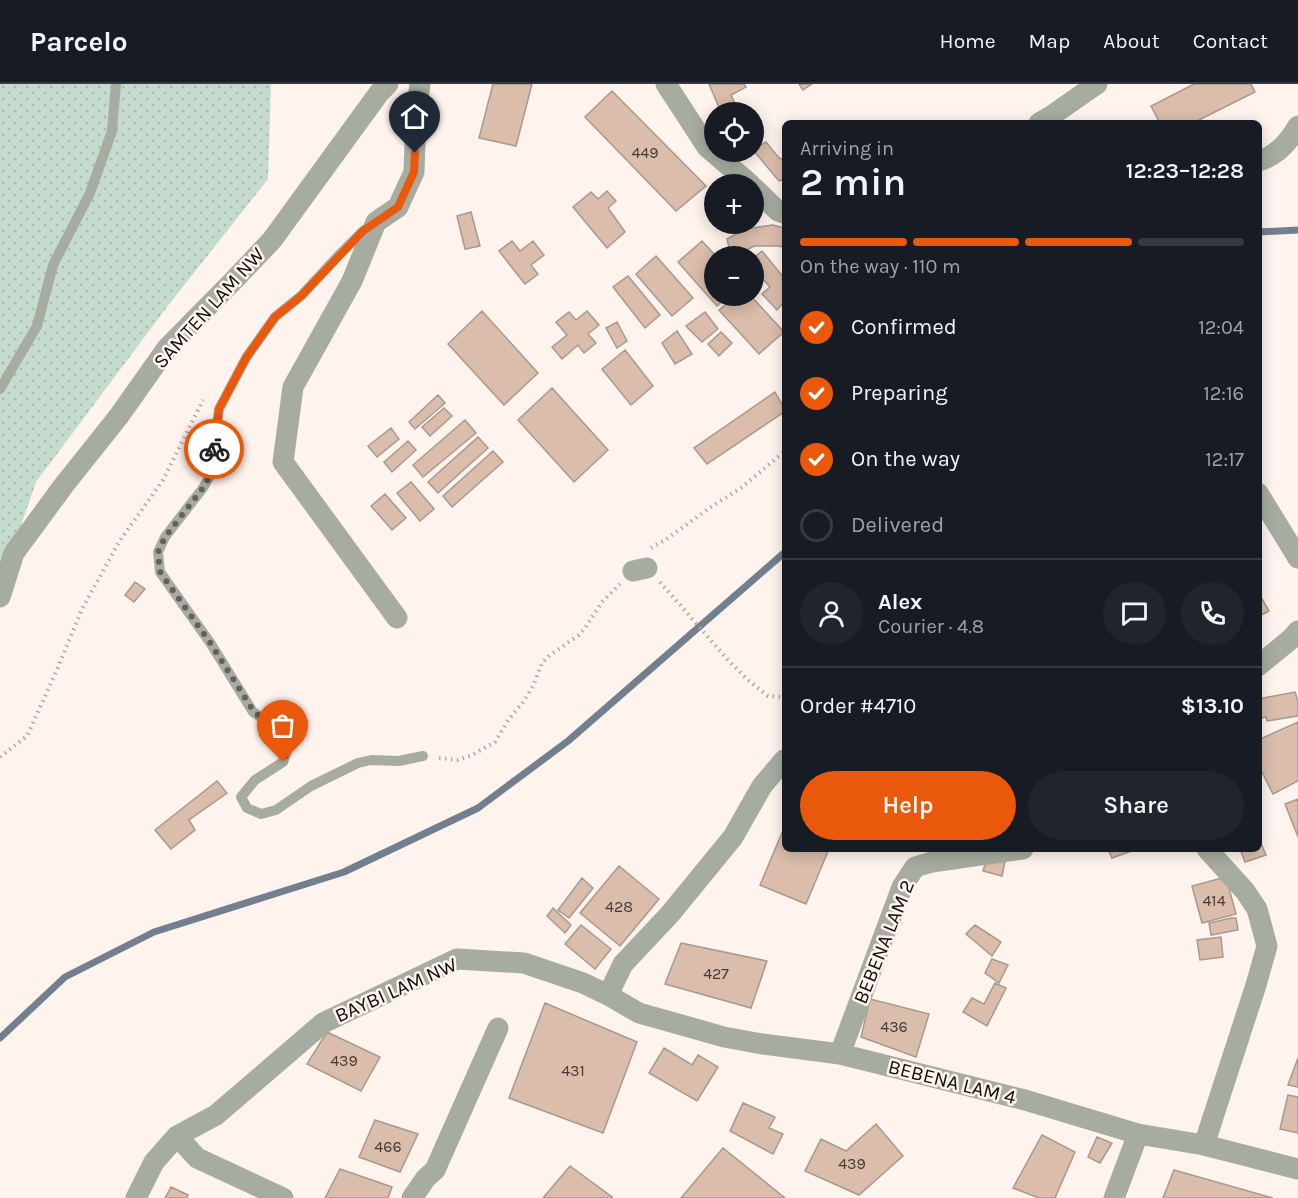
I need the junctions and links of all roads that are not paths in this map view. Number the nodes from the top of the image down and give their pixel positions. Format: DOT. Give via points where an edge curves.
graph roads {
  1 [pos="116,84"];
  2 [pos="388,84"];
  3 [pos="420,84"];
  4 [pos="666,84"];
  5 [pos="1097,84"];
  6 [pos="1043,120"];
  7 [pos="1298,126"];
  8 [pos="1262,159"];
  9 [pos="738,174"];
  10 [pos="764,198"];
  11 [pos="782,212"];
  12 [pos="376,222"];
  13 [pos="0,389"];
  14 [pos="1262,500"];
  15 [pos="1298,558"];
  16 [pos="0,597"];
  17 [pos="397,618"];
  18 [pos="1298,631"];
  19 [pos="1262,663"];
  20 [pos="423,756"];
  21 [pos="782,762"];
  22 [pos="1002,852"];
  23 [pos="1210,852"];
  24 [pos="608,995"];
  25 [pos="498,1028"];
  26 [pos="840,1054"];
  27 [pos="1138,1134"];
  28 [pos="177,1136"];
  29 [pos="1204,1145"];
  30 [pos="1298,1169"];
  31 [pos="136,1198"];
  32 [pos="283,1198"];
  33 [pos="412,1198"];
  34 [pos="1114,1198"];
  1 -- 13 [label="lane" via="112,131 90,193 53,265 37,326"];
  2 -- 16 [label="street, SAMTEN LAM NW" via="272,240 167,348 63,485 14,553"];
  3 -- 12 [label="street" via="414,172 398,207"];
  4 -- 9 [label="street" via="708,147"];
  5 -- 6 [label="street"];
  7 -- 8 [label="street" via="1278,152"];
  10 -- 11 [label="street"];
  12 -- 17 [label="street" via="352,280 293,387 283,462"];
  12 -- 20 [label="lane" via="275,317 246,358 219,409 211,474 158,552 160,572 254,712 278,729 287,751 283,762 255,780 241,796 248,808 261,814 276,810 311,786 358,763"];
  14 -- 15 [label="street"];
  18 -- 19 [label="street"];
  21 -- 24 [label="street" via="762,786 733,837 623,964"];
  22 -- 26 [label="street, BEBENA LAM 2" via="915,867 902,887"];
  23 -- 29 [label="street" via="1257,909 1267,946"];
  24 -- 26 [label="street, BEBENA LAM 4" via="639,1013 724,1037"];
  24 -- 28 [label="street, BAYBI LAM NW" via="524,963 457,959 323,1023 216,1115"];
  25 -- 33 [label="street" via="435,1170"];
  26 -- 27 [label="street, BEBENA LAM 4" via="1025,1100"];
  27 -- 29 [label="street, BEBENA LAM 4"];
  27 -- 34 [label="street"];
  28 -- 31 [label="street, BAYBI LAM NW" via="154,1162"];
  28 -- 32 [label="street" via="197,1158"];
  29 -- 30 [label="street, BEBENA LAM 4"];
}
